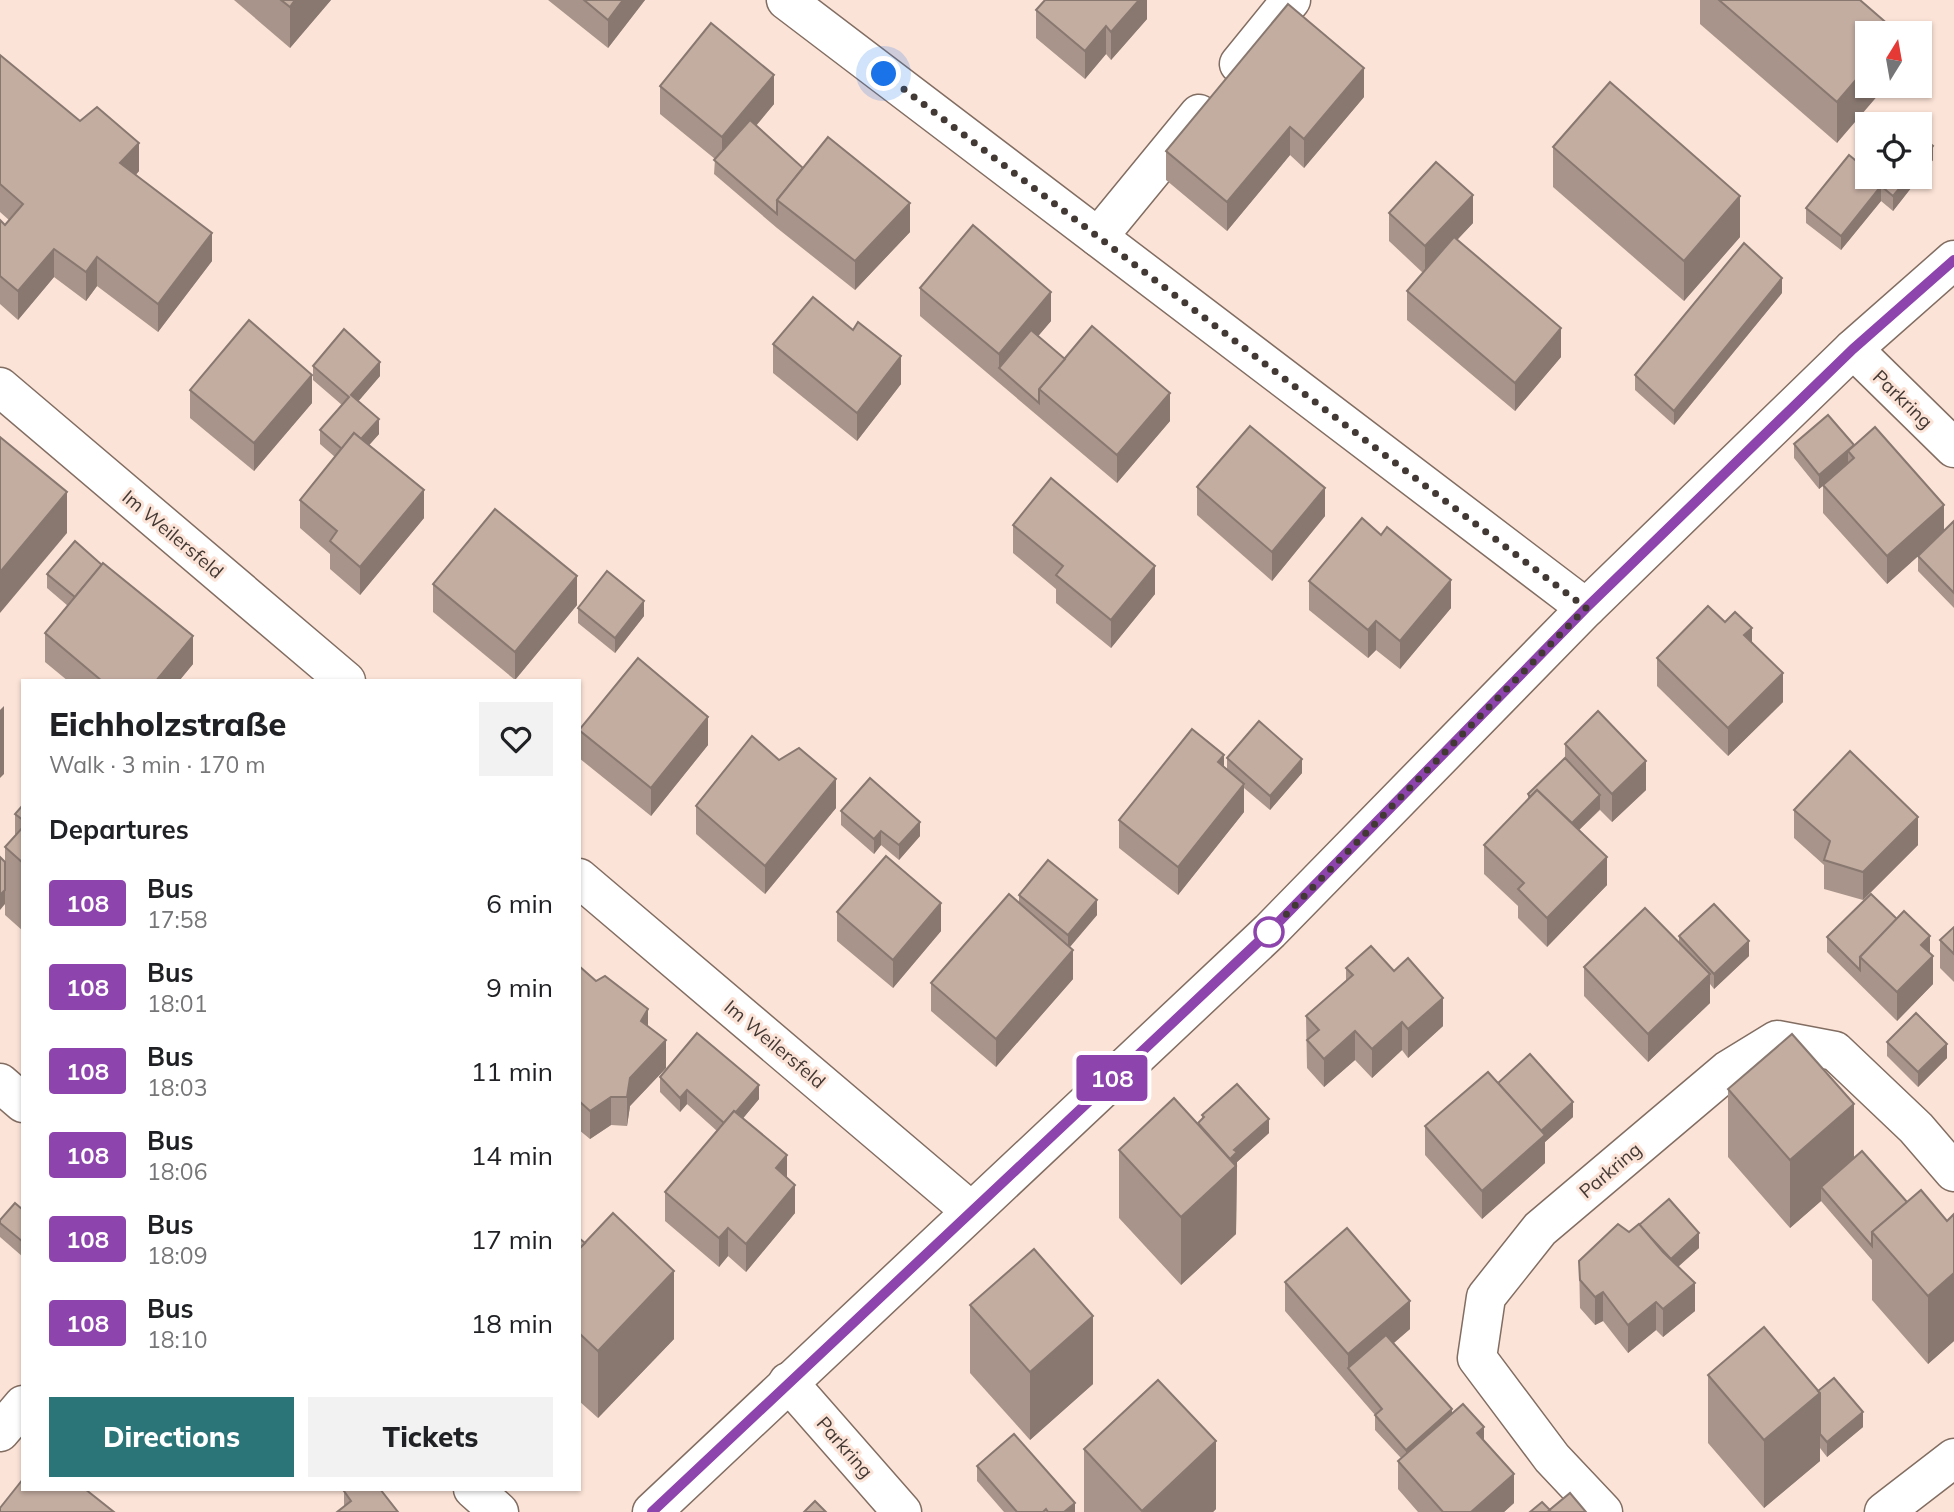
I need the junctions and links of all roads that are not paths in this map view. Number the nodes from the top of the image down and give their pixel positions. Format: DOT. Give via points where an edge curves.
graph roads {
  1 [pos="786,0"];
  2 [pos="1291,0"];
  3 [pos="1098,237"];
  4 [pos="1954,260"];
  5 [pos="1853,349"];
  6 [pos="0,387"];
  7 [pos="1954,448"];
  8 [pos="1586,608"];
  9 [pos="344,679"];
  10 [pos="581,880"];
  11 [pos="0,1083"];
  12 [pos="21,1101"];
  13 [pos="1954,1172"];
  14 [pos="971,1210"];
  15 [pos="788,1382"];
  16 [pos="21,1407"];
  17 [pos="0,1432"];
  18 [pos="1954,1458"];
  19 [pos="475,1491"];
  20 [pos="499,1512"];
  21 [pos="652,1512"];
  22 [pos="902,1512"];
  23 [pos="1603,1512"];
  24 [pos="1884,1512"];
  1 -- 3 [label="street"];
  2 -- 3 [label="street"];
  3 -- 8 [label="street"];
  4 -- 5 [label="street"];
  5 -- 7 [label="street, Parkring"];
  5 -- 8 [label="street"];
  6 -- 9 [label="street, Im Weilersfeld"];
  8 -- 14 [label="street" via="1270,931"];
  10 -- 14 [label="street, Im Weilersfeld"];
  11 -- 12 [label="street"];
  13 -- 23 [label="street, Parkring" via="1916,1128 1835,1051 1777,1040 1728,1070 1540,1229 1486,1297 1477,1358 1552,1458"];
  14 -- 15 [label="street"];
  15 -- 21 [label="street"];
  15 -- 22 [label="street, Parkring"];
  16 -- 17 [label="street"];
  18 -- 24 [label="street"];
  19 -- 20 [label="street"];
}
